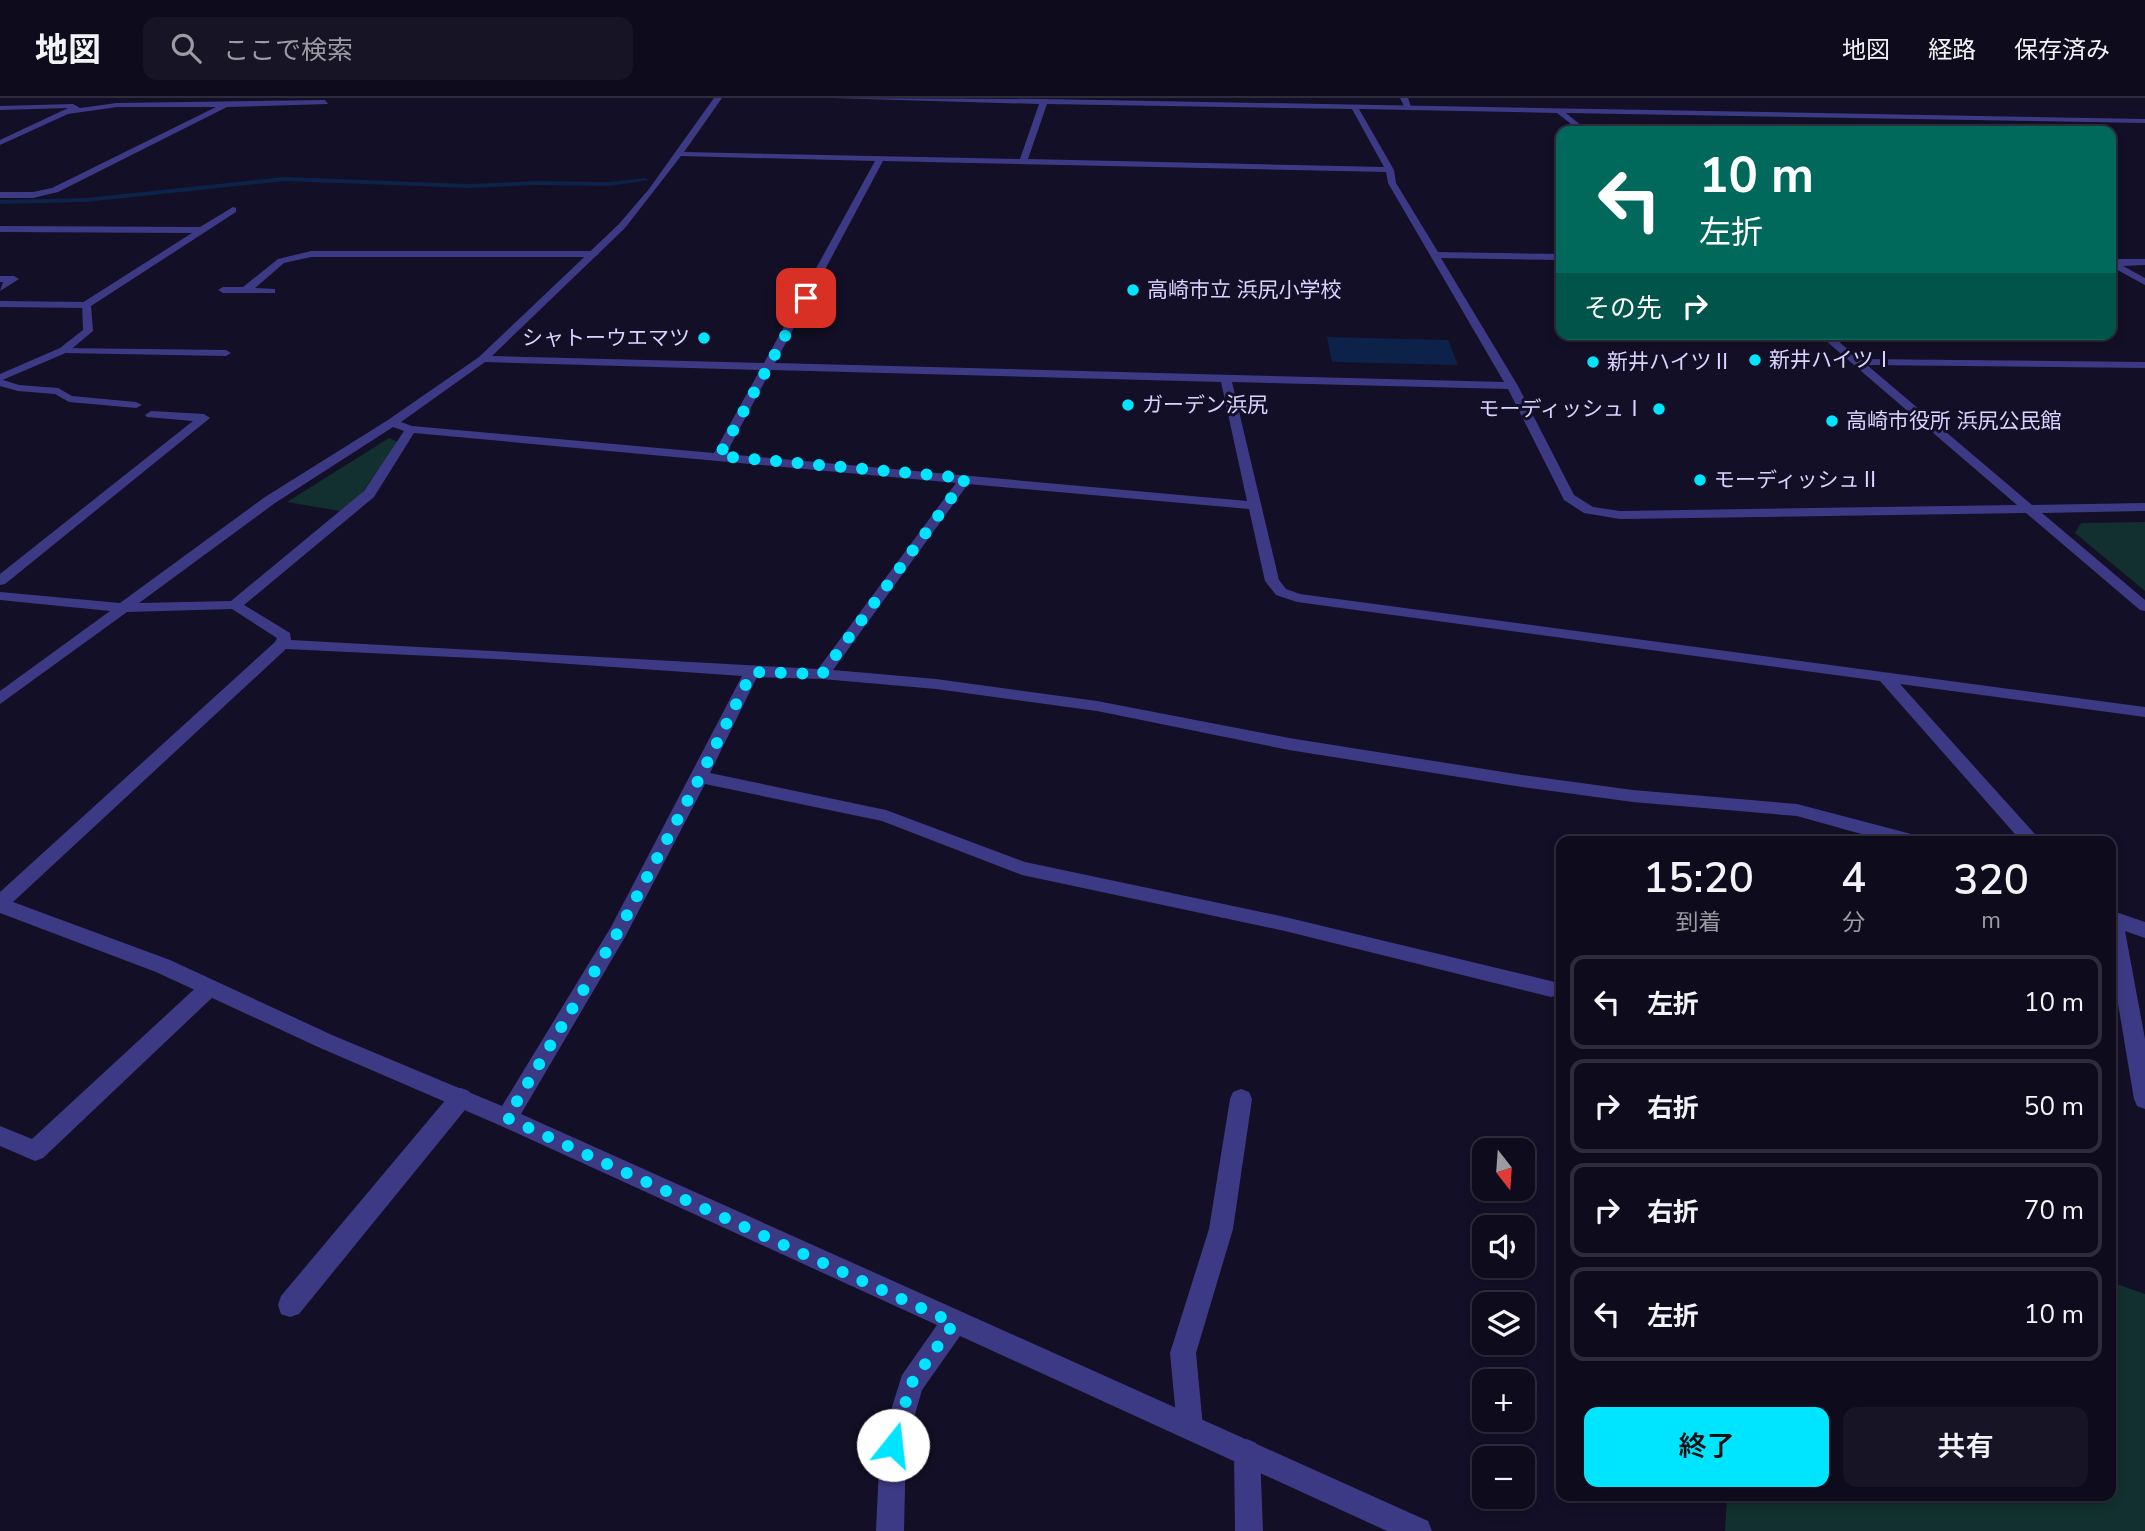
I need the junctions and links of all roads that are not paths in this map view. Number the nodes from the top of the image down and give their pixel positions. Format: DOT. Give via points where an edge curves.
graph roads {
  1 [pos="96,98"];
  2 [pos="718,98"];
  3 [pos="834,98"];
  4 [pos="1404,98"];
  5 [pos="1044,101"];
  6 [pos="324,102"];
  7 [pos="226,105"];
  8 [pos="80,106"];
  9 [pos="1354,107"];
  10 [pos="0,108"];
  11 [pos="1409,108"];
  12 [pos="1559,111"];
  13 [pos="66,113"];
  14 [pos="1857,116"];
  15 [pos="2145,121"];
  16 [pos="1578,126"];
  17 [pos="1875,126"];
  18 [pos="0,143"];
  19 [pos="678,154"];
  20 [pos="880,159"];
  21 [pos="1023,162"];
  22 [pos="1390,170"];
  23 [pos="0,195"];
  24 [pos="233,210"];
  25 [pos="0,229"];
  26 [pos="201,230"];
  27 [pos="594,254"];
  28 [pos="1434,255"];
  29 [pos="1556,257"];
  30 [pos="2116,262"];
  31 [pos="2145,262"];
  32 [pos="2116,265"];
  33 [pos="0,279"];
  34 [pos="2145,282"];
  35 [pos="0,288"];
  36 [pos="223,290"];
  37 [pos="246,290"];
  38 [pos="271,290"];
  39 [pos="0,304"];
  40 [pos="86,305"];
  41 [pos="1830,340"];
  42 [pos="64,350"];
  43 [pos="226,353"];
  44 [pos="483,359"];
  45 [pos="1855,362"];
  46 [pos="2145,365"];
  47 [pos="769,368"];
  48 [pos="1226,379"];
  49 [pos="0,380"];
  50 [pos="1512,386"];
  51 [pos="136,405"];
  52 [pos="151,415"];
  53 [pos="392,423"];
  54 [pos="411,429"];
  55 [pos="719,456"];
  56 [pos="966,478"];
  57 [pos="1254,506"];
  58 [pos="2145,507"];
  59 [pos="2029,509"];
  60 [pos="0,581"];
  61 [pos="0,596"];
  62 [pos="235,605"];
  63 [pos="2145,607"];
  64 [pos="123,608"];
  65 [pos="282,643"];
  66 [pos="752,672"];
  67 [pos="822,674"];
  68 [pos="1886,678"];
  69 [pos="0,699"];
  70 [pos="2145,712"];
  71 [pos="700,777"];
  72 [pos="1892,836"];
  73 [pos="2028,836"];
  74 [pos="0,904"];
  75 [pos="2116,919"];
  76 [pos="2145,930"];
  77 [pos="2116,940"];
  78 [pos="209,988"];
  79 [pos="1551,989"];
  80 [pos="461,1098"];
  81 [pos="1241,1099"];
  82 [pos="2145,1099"];
  83 [pos="507,1118"];
  84 [pos="0,1136"];
  85 [pos="290,1305"];
  86 [pos="954,1323"];
  87 [pos="1190,1427"];
  88 [pos="1247,1452"];
  89 [pos="890,1531"];
  90 [pos="1249,1531"];
  91 [pos="1418,1531"];
  1 -- 8 [label="street"];
  2 -- 19 [label="street"];
  3 -- 5 [label="street"];
  4 -- 11 [label="street"];
  5 -- 9 [label="street"];
  5 -- 21 [label="street"];
  6 -- 7 [label="street"];
  7 -- 13 [label="street" via="117,105"];
  7 -- 23 [label="street" via="55,190"];
  8 -- 10 [label="street"];
  8 -- 13 [label="street"];
  9 -- 11 [label="street"];
  9 -- 22 [label="street"];
  11 -- 12 [label="street"];
  12 -- 14 [label="street"];
  12 -- 16 [label="street"];
  13 -- 18 [label="street"];
  14 -- 15 [label="street"];
  14 -- 17 [label="street"];
  19 -- 20 [label="street"];
  19 -- 27 [label="street" via="652,191"];
  20 -- 21 [label="street"];
  20 -- 47 [label="street"];
  21 -- 22 [label="street"];
  22 -- 28 [label="street" via="1392,183"];
  24 -- 26 [label="street"];
  25 -- 26 [label="street"];
  26 -- 40 [label="street"];
  27 -- 37 [label="street" via="311,254 281,261"];
  27 -- 44 [label="street"];
  28 -- 29 [label="street"];
  28 -- 50 [label="street"];
  30 -- 31 [label="street"];
  32 -- 34 [label="street"];
  33 -- 35 [label="street" via="14,279"];
  36 -- 37 [label="street"];
  37 -- 38 [label="street"];
  39 -- 40 [label="street"];
  40 -- 42 [label="street" via="88,331"];
  41 -- 45 [label="street"];
  42 -- 43 [label="street"];
  42 -- 49 [label="street"];
  44 -- 47 [label="street"];
  44 -- 53 [label="street"];
  45 -- 46 [label="street"];
  45 -- 59 [label="street"];
  47 -- 48 [label="street"];
  47 -- 55 [label="street"];
  48 -- 50 [label="street"];
  48 -- 57 [label="street"];
  49 -- 51 [label="street" via="18,388 58,391 69,399"];
  50 -- 59 [label="street" via="1569,498 1600,513"];
  52 -- 60 [label="street" via="204,418"];
  53 -- 54 [label="street"];
  53 -- 64 [label="street" via="270,500"];
  54 -- 55 [label="street"];
  54 -- 62 [label="street" via="369,494"];
  55 -- 56 [label="street"];
  56 -- 57 [label="street"];
  56 -- 67 [label="street"];
  57 -- 68 [label="street" via="1272,581 1281,592 1297,598"];
  58 -- 59 [label="street"];
  59 -- 63 [label="street"];
  61 -- 64 [label="street"];
  62 -- 64 [label="street"];
  62 -- 65 [label="street" via="285,636"];
  64 -- 69 [label="street"];
  65 -- 66 [label="street"];
  65 -- 74 [label="street"];
  66 -- 67 [label="street"];
  66 -- 71 [label="street"];
  67 -- 72 [label="street" via="1097,706 1289,744 1521,781 1797,810"];
  68 -- 70 [label="street"];
  68 -- 73 [label="street"];
  71 -- 79 [label="street" via="886,816 1022,868 1284,924"];
  71 -- 83 [label="street" via="618,932"];
  74 -- 78 [label="street"];
  75 -- 76 [label="street"];
  77 -- 82 [label="street"];
  78 -- 80 [label="street"];
  78 -- 84 [label="street" via="35,1151"];
  80 -- 83 [label="street"];
  80 -- 85 [label="street"];
  81 -- 87 [label="street" via="1221,1229 1182,1353"];
  83 -- 86 [label="street"];
  86 -- 87 [label="street"];
  86 -- 89 [label="street" via="911,1384 893,1445"];
  87 -- 88 [label="street"];
  88 -- 90 [label="street"];
  88 -- 91 [label="street"];
}
